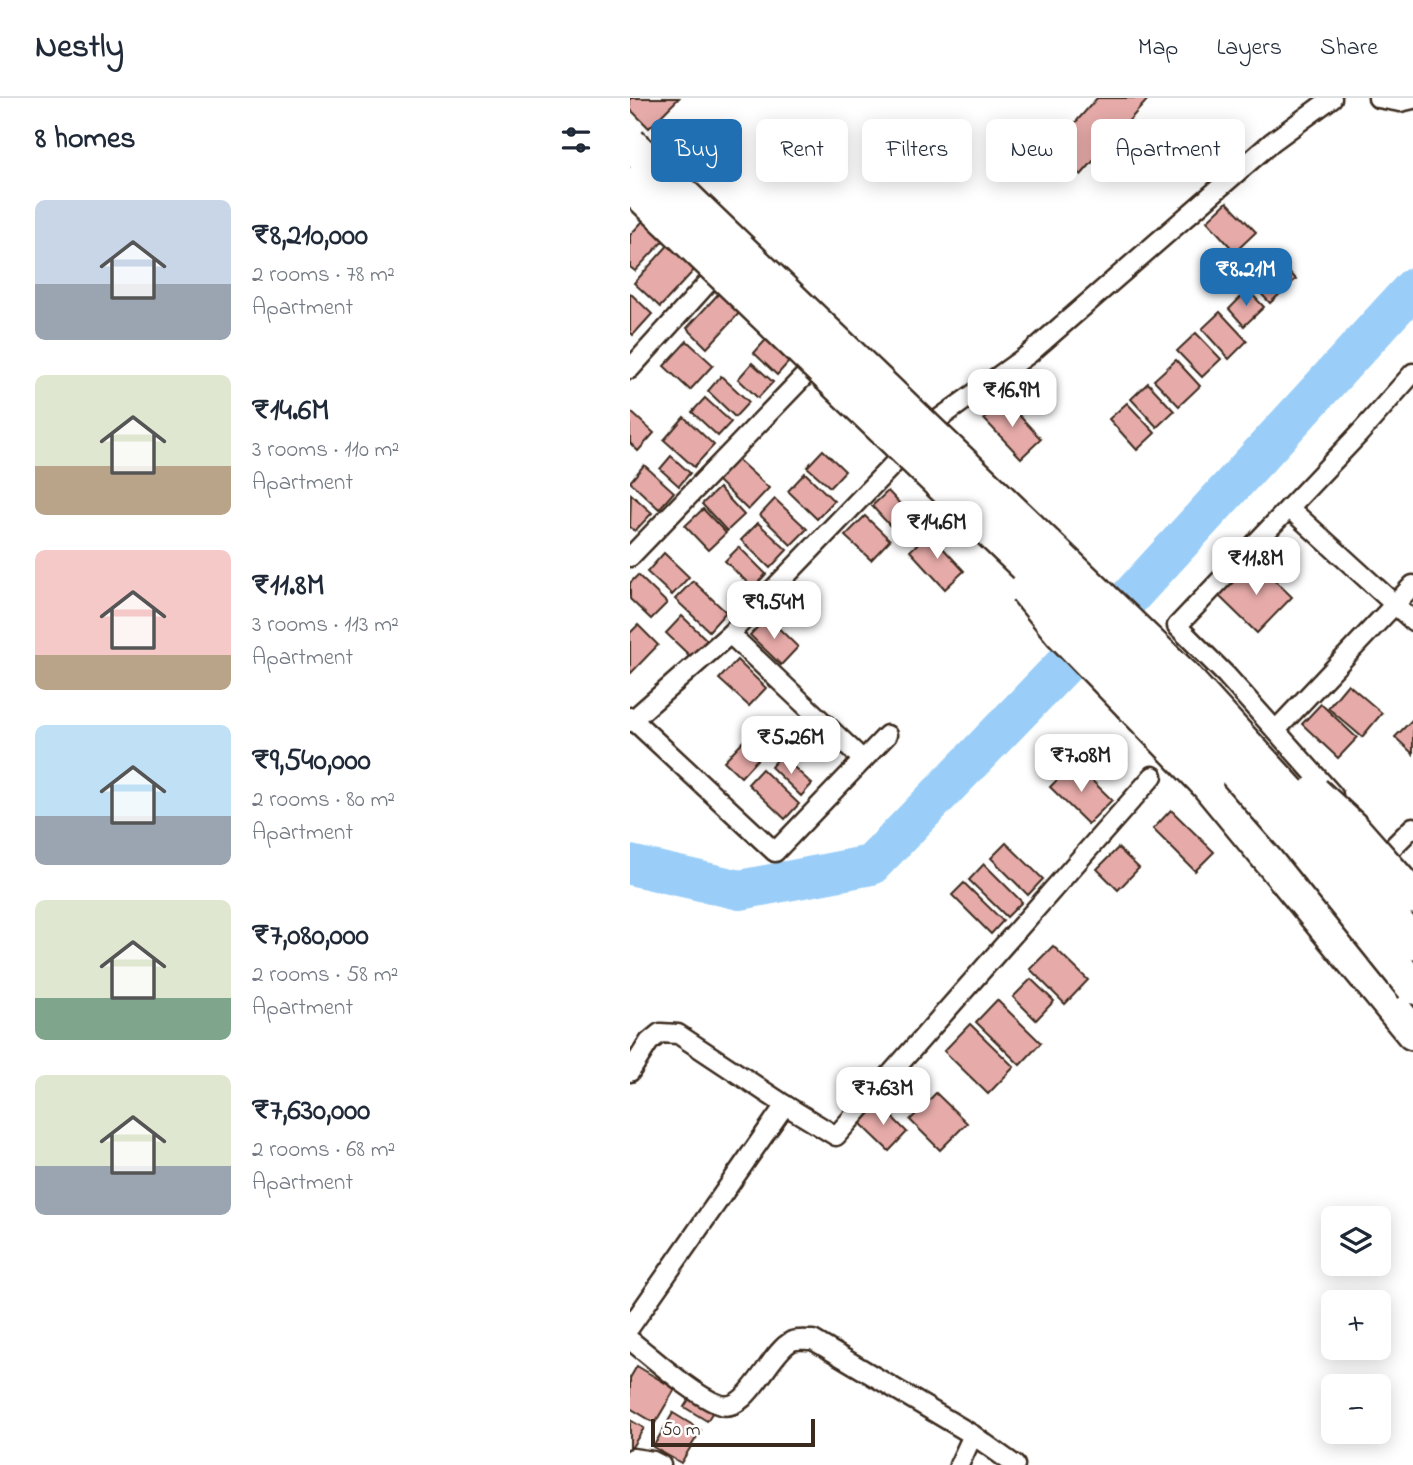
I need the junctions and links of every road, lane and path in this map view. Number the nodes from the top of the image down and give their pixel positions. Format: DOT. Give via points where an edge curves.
graph roads {
  1 [pos="1332,98"];
  2 [pos="1378,98"];
  3 [pos="1413,99"];
  4 [pos="630,144"];
  5 [pos="630,184"];
  6 [pos="715,276"];
  7 [pos="630,369"];
  8 [pos="811,369"];
  9 [pos="1413,373"];
  10 [pos="1289,508"];
  11 [pos="979,520"];
  12 [pos="630,557"];
  13 [pos="1413,585"];
  14 [pos="1395,604"];
  15 [pos="1413,621"];
  16 [pos="730,634"];
  17 [pos="631,719"];
  18 [pos="887,735"];
  19 [pos="1261,737"];
  20 [pos="863,761"];
  21 [pos="1153,776"];
  22 [pos="1413,827"];
  23 [pos="1385,855"];
  24 [pos="1413,888"];
  25 [pos="1413,897"];
  26 [pos="1413,943"];
  27 [pos="1413,987"];
  28 [pos="1413,1033"];
  29 [pos="630,1072"];
  30 [pos="785,1105"];
  31 [pos="630,1327"];
  32 [pos="630,1340"];
  33 [pos="973,1436"];
  34 [pos="630,1461"];
  35 [pos="661,1465"];
  36 [pos="959,1465"];
  37 [pos="1015,1465"];
  1 -- 16 [label="street" via="1272,142 1029,354 933,423"];
  2 -- 3 [label="street"];
  4 -- 19 [label="highway, bridge" via="1151,644"];
  5 -- 11 [label="highway, bridge"];
  6 -- 7 [label="street"];
  8 -- 12 [label="street"];
  9 -- 10 [label="street"];
  10 -- 14 [label="street"];
  10 -- 19 [label="street" via="1177,626 1226,675"];
  11 -- 27 [label="highway, bridge" via="1210,743"];
  11 -- 28 [label="highway, bridge" via="1049,618 1206,782"];
  13 -- 14 [label="street"];
  14 -- 15 [label="street"];
  14 -- 19 [label="street"];
  16 -- 17 [label="street"];
  16 -- 20 [label="street"];
  17 -- 20 [label="street" via="775,852"];
  18 -- 20 [label="street"];
  19 -- 23 [label="street"];
  19 -- 25 [label="highway, bridge" via="1285,769 1334,811"];
  19 -- 26 [label="highway, bridge" via="1311,816"];
  21 -- 30 [label="street" via="835,1136"];
  22 -- 23 [label="street"];
  23 -- 24 [label="street"];
  29 -- 30 [label="street" via="660,1033 678,1034"];
  30 -- 31 [label="street"];
  32 -- 33 [label="street" via="700,1394 720,1406 732,1406 793,1340 813,1340"];
  33 -- 36 [label="street"];
  33 -- 37 [label="street"];
  34 -- 35 [label="street"];
}
